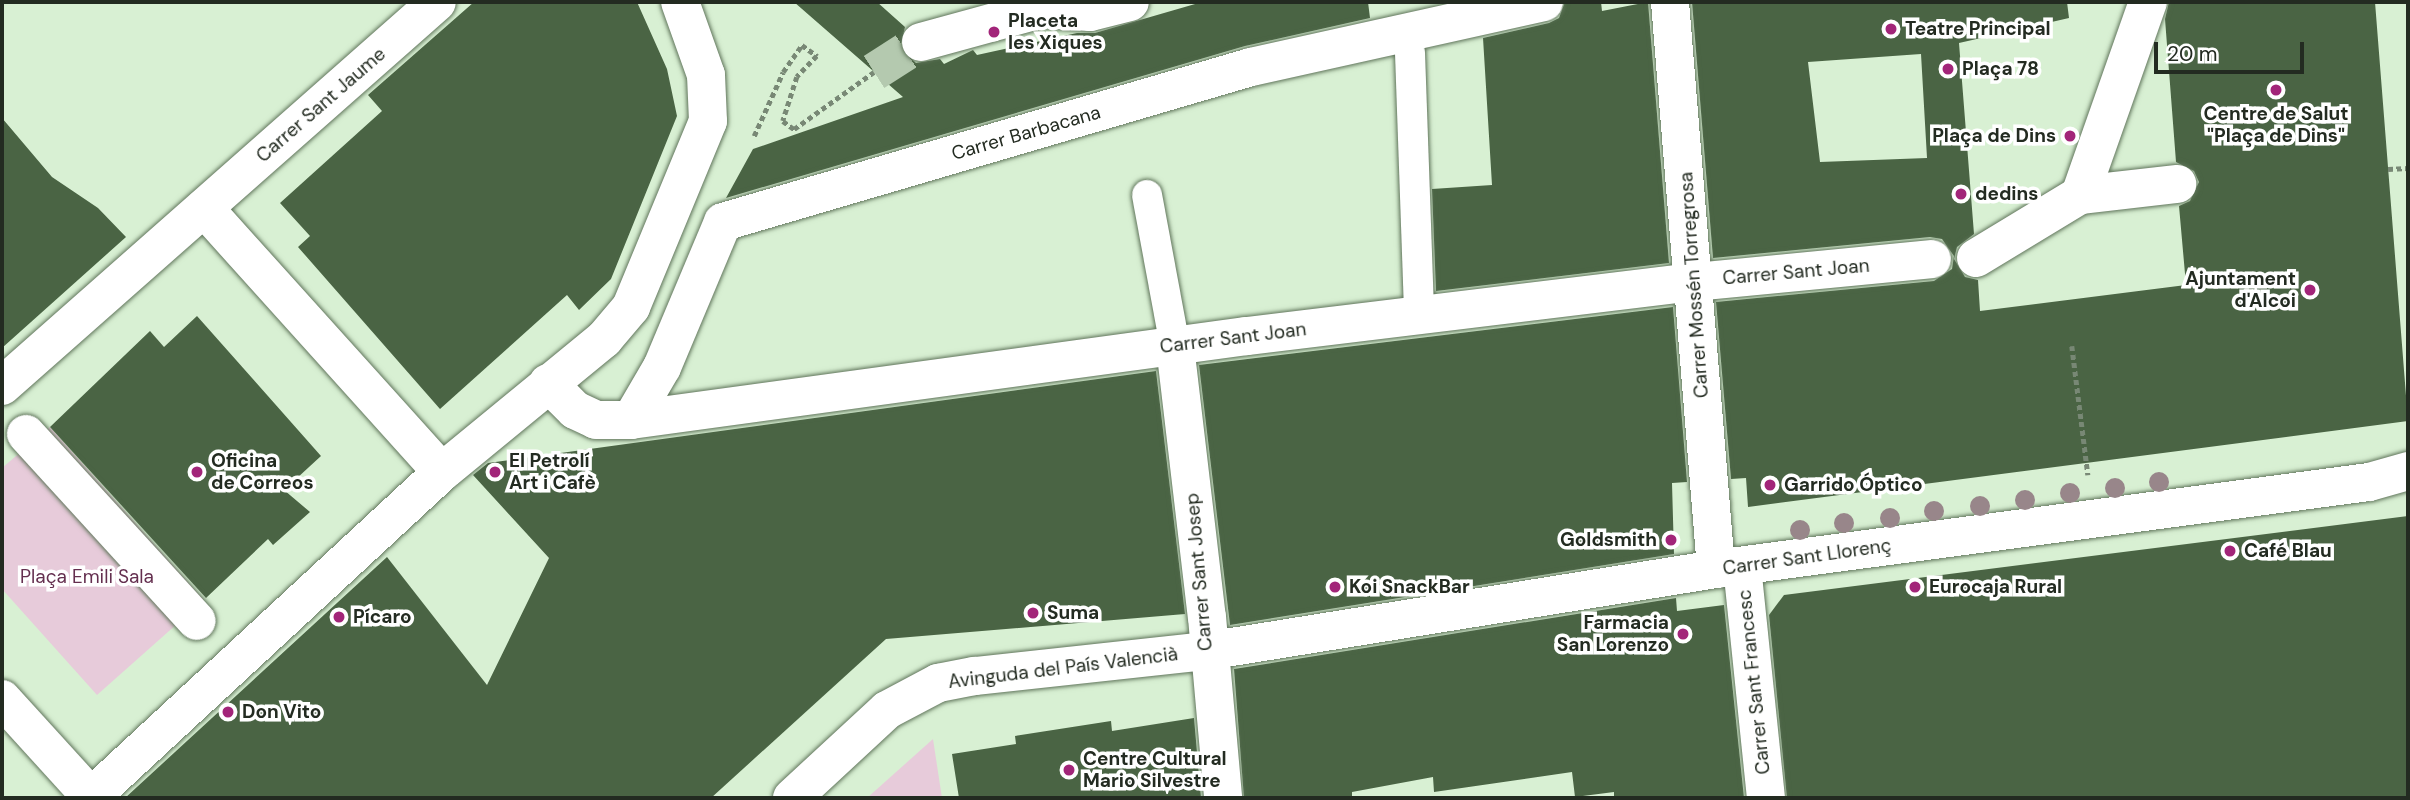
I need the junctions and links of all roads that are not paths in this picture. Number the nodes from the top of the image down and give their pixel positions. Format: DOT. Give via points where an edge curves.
graph roads {
  1 [pos="437,2"];
  2 [pos="680,2"];
  3 [pos="1130,2"];
  4 [pos="1544,2"];
  5 [pos="1670,2"];
  6 [pos="2148,2"];
  7 [pos="1046,5"];
  8 [pos="921,42"];
  9 [pos="1410,53"];
  10 [pos="2177,184"];
  11 [pos="1147,195"];
  12 [pos="2080,195"];
  13 [pos="204,208"];
  14 [pos="1976,258"];
  15 [pos="1933,259"];
  16 [pos="1694,282"];
  17 [pos="1419,316"];
  18 [pos="1175,346"];
  19 [pos="548,383"];
  20 [pos="2,386"];
  21 [pos="631,420"];
  22 [pos="26,434"];
  23 [pos="2408,471"];
  24 [pos="442,472"];
  25 [pos="1729,567"];
  26 [pos="197,621"];
  27 [pos="1207,651"];
  28 [pos="2,699"];
  29 [pos="91,798"];
  30 [pos="792,798"];
  31 [pos="1223,798"];
  32 [pos="1766,798"];
  1 -- 13 [label="street, Carrer Sant Jaume"];
  2 -- 19 [label="street" via="710,96 701,140 631,307 604,339"];
  3 -- 7 [label="street" via="1090,12"];
  4 -- 21 [label="street, Carrer Barbacana" via="1251,67 723,222 662,367"];
  5 -- 16 [label="street, Carrer Mossén Torregrosa"];
  6 -- 12 [label="street"];
  7 -- 8 [label="street"];
  9 -- 17 [label="lane"];
  10 -- 12 [label="street"];
  11 -- 18 [label="lane"];
  12 -- 14 [label="street"];
  13 -- 20 [label="street"];
  13 -- 24 [label="street"];
  15 -- 16 [label="street, Carrer Sant Joan"];
  16 -- 17 [label="street, Carrer Sant Joan"];
  16 -- 25 [label="street, Carrer Mossén Torregrosa"];
  17 -- 18 [label="street, Carrer Sant Joan"];
  18 -- 21 [label="street, Carrer Sant Joan"];
  18 -- 27 [label="street, Carrer Sant Josep" via="1206,605"];
  19 -- 21 [label="street, Carrer Sant Joan" via="575,410 596,419"];
  19 -- 24 [label="street"];
  22 -- 26 [label="street"];
  23 -- 25 [label="street, Carrer Sant Llorenç" via="2369,482"];
  24 -- 29 [label="street"];
  25 -- 27 [label="street, Carrer Sant Llorenç"];
  25 -- 32 [label="street, Carrer Sant Francesc"];
  27 -- 30 [label="street, Avinguda del País Valencià" via="939,683 887,710"];
  27 -- 31 [label="street, Carrer Sant Josep"];
  28 -- 29 [label="street"];
}
